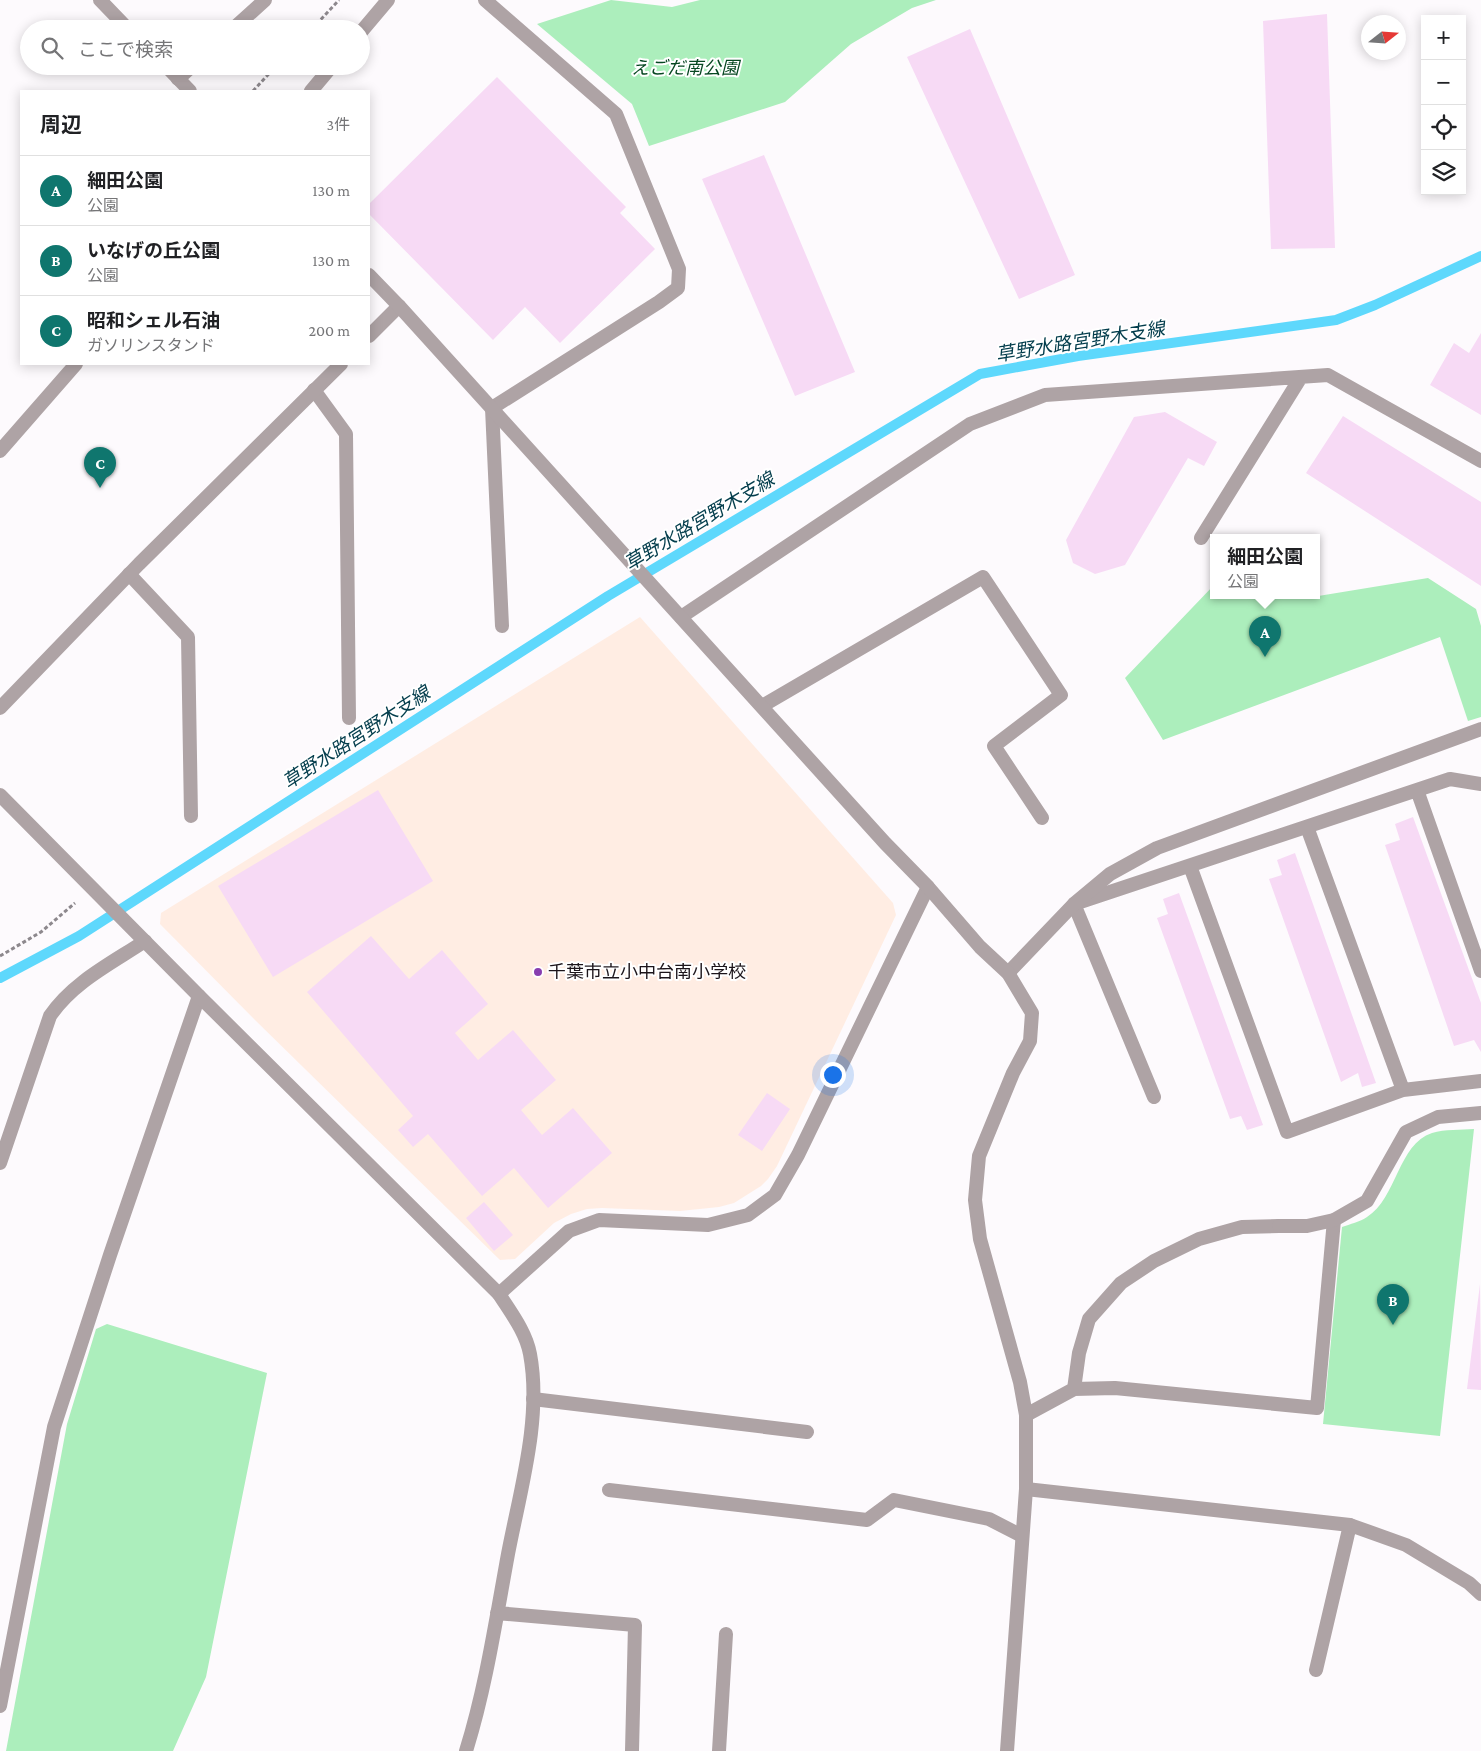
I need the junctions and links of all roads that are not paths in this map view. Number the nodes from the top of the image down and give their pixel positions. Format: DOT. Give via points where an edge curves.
graph roads {
  1 [pos="100,0"];
  2 [pos="264,0"];
  3 [pos="388,0"];
  4 [pos="486,0"];
  5 [pos="119,20"];
  6 [pos="243,20"];
  7 [pos="370,21"];
  8 [pos="174,75"];
  9 [pos="182,75"];
  10 [pos="324,75"];
  11 [pos="178,79"];
  12 [pos="189,90"];
  13 [pos="312,90"];
  14 [pos="370,276"];
  15 [pos="399,306"];
  16 [pos="370,335"];
  17 [pos="75,365"];
  18 [pos="340,365"];
  19 [pos="1301,377"];
  20 [pos="314,390"];
  21 [pos="492,408"];
  22 [pos="0,451"];
  23 [pos="1481,461"];
  24 [pos="1201,538"];
  25 [pos="129,574"];
  26 [pos="681,617"];
  27 [pos="502,626"];
  28 [pos="762,706"];
  29 [pos="0,708"];
  30 [pos="349,718"];
  31 [pos="1481,729"];
  32 [pos="1481,784"];
  33 [pos="1417,790"];
  34 [pos="0,795"];
  35 [pos="191,816"];
  36 [pos="1042,818"];
  37 [pos="1307,827"];
  38 [pos="1190,866"];
  39 [pos="928,887"];
  40 [pos="1074,904"];
  41 [pos="145,941"];
  42 [pos="1481,971"];
  43 [pos="1008,973"];
  44 [pos="199,996"];
  45 [pos="1481,1081"];
  46 [pos="1403,1090"];
  47 [pos="1154,1097"];
  48 [pos="1481,1113"];
  49 [pos="0,1162"];
  50 [pos="1334,1220"];
  51 [pos="499,1294"];
  52 [pos="1074,1389"];
  53 [pos="533,1399"];
  54 [pos="1026,1415"];
  55 [pos="807,1432"];
  56 [pos="1026,1489"];
  57 [pos="609,1490"];
  58 [pos="1350,1525"];
  59 [pos="1022,1536"];
  60 [pos="1481,1594"];
  61 [pos="497,1613"];
  62 [pos="726,1634"];
  63 [pos="1316,1670"];
  64 [pos="0,1706"];
  65 [pos="466,1751"];
  66 [pos="632,1751"];
  67 [pos="719,1751"];
  68 [pos="1007,1751"];
  1 -- 5 [label="street"];
  2 -- 6 [label="street"];
  3 -- 7 [label="street"];
  4 -- 21 [label="street" via="616,114 679,269 678,288"];
  8 -- 11 [label="street"];
  9 -- 11 [label="street"];
  10 -- 13 [label="street"];
  11 -- 12 [label="street"];
  14 -- 15 [label="street"];
  15 -- 16 [label="street"];
  15 -- 21 [label="street"];
  17 -- 22 [label="street"];
  18 -- 20 [label="street"];
  19 -- 23 [label="street" via="1328,375"];
  19 -- 24 [label="street"];
  19 -- 26 [label="street" via="1045,395 970,424"];
  20 -- 25 [label="street"];
  20 -- 30 [label="street" via="346,434"];
  21 -- 26 [label="street"];
  21 -- 27 [label="street"];
  25 -- 29 [label="street"];
  25 -- 35 [label="street" via="188,637"];
  26 -- 28 [label="street"];
  28 -- 36 [label="street" via="983,577 1061,695 994,746"];
  28 -- 39 [label="street"];
  31 -- 40 [label="street" via="1156,848 1110,874"];
  32 -- 33 [label="street" via="1450,779"];
  33 -- 37 [label="street"];
  33 -- 42 [label="street"];
  34 -- 41 [label="street"];
  37 -- 38 [label="street"];
  37 -- 46 [label="street"];
  38 -- 40 [label="street"];
  38 -- 46 [label="street" via="1287,1132"];
  39 -- 43 [label="street" via="980,947"];
  39 -- 51 [label="street" via="798,1155 775,1195 748,1214 708,1225 599,1220 569,1231"];
  40 -- 43 [label="street"];
  40 -- 47 [label="street"];
  41 -- 44 [label="street"];
  41 -- 49 [label="street" via="80,984 50,1016"];
  43 -- 54 [label="street" via="1032,1013 1030,1041 1012,1073 979,1156 975,1200 980,1239 1020,1382"];
  44 -- 51 [label="street"];
  44 -- 64 [label="street" via="54,1427"];
  45 -- 46 [label="street"];
  48 -- 50 [label="street" via="1438,1117 1406,1132 1367,1201"];
  50 -- 52 [label="street" via="1307,1226 1242,1227 1199,1239 1154,1261 1122,1283 1089,1319 1079,1353"];
  50 -- 52 [label="street" via="1317,1408 1116,1388"];
  51 -- 53 [label="street" via="530,1352"];
  52 -- 54 [label="street"];
  53 -- 55 [label="street"];
  53 -- 61 [label="street" via="533,1425"];
  54 -- 56 [label="street"];
  56 -- 58 [label="street"];
  56 -- 59 [label="street"];
  57 -- 59 [label="street" via="867,1520 894,1500 989,1519"];
  58 -- 60 [label="street" via="1406,1545"];
  58 -- 63 [label="street"];
  59 -- 68 [label="street"];
  61 -- 65 [label="street"];
  61 -- 66 [label="street" via="635,1625"];
  62 -- 67 [label="street"];
}
